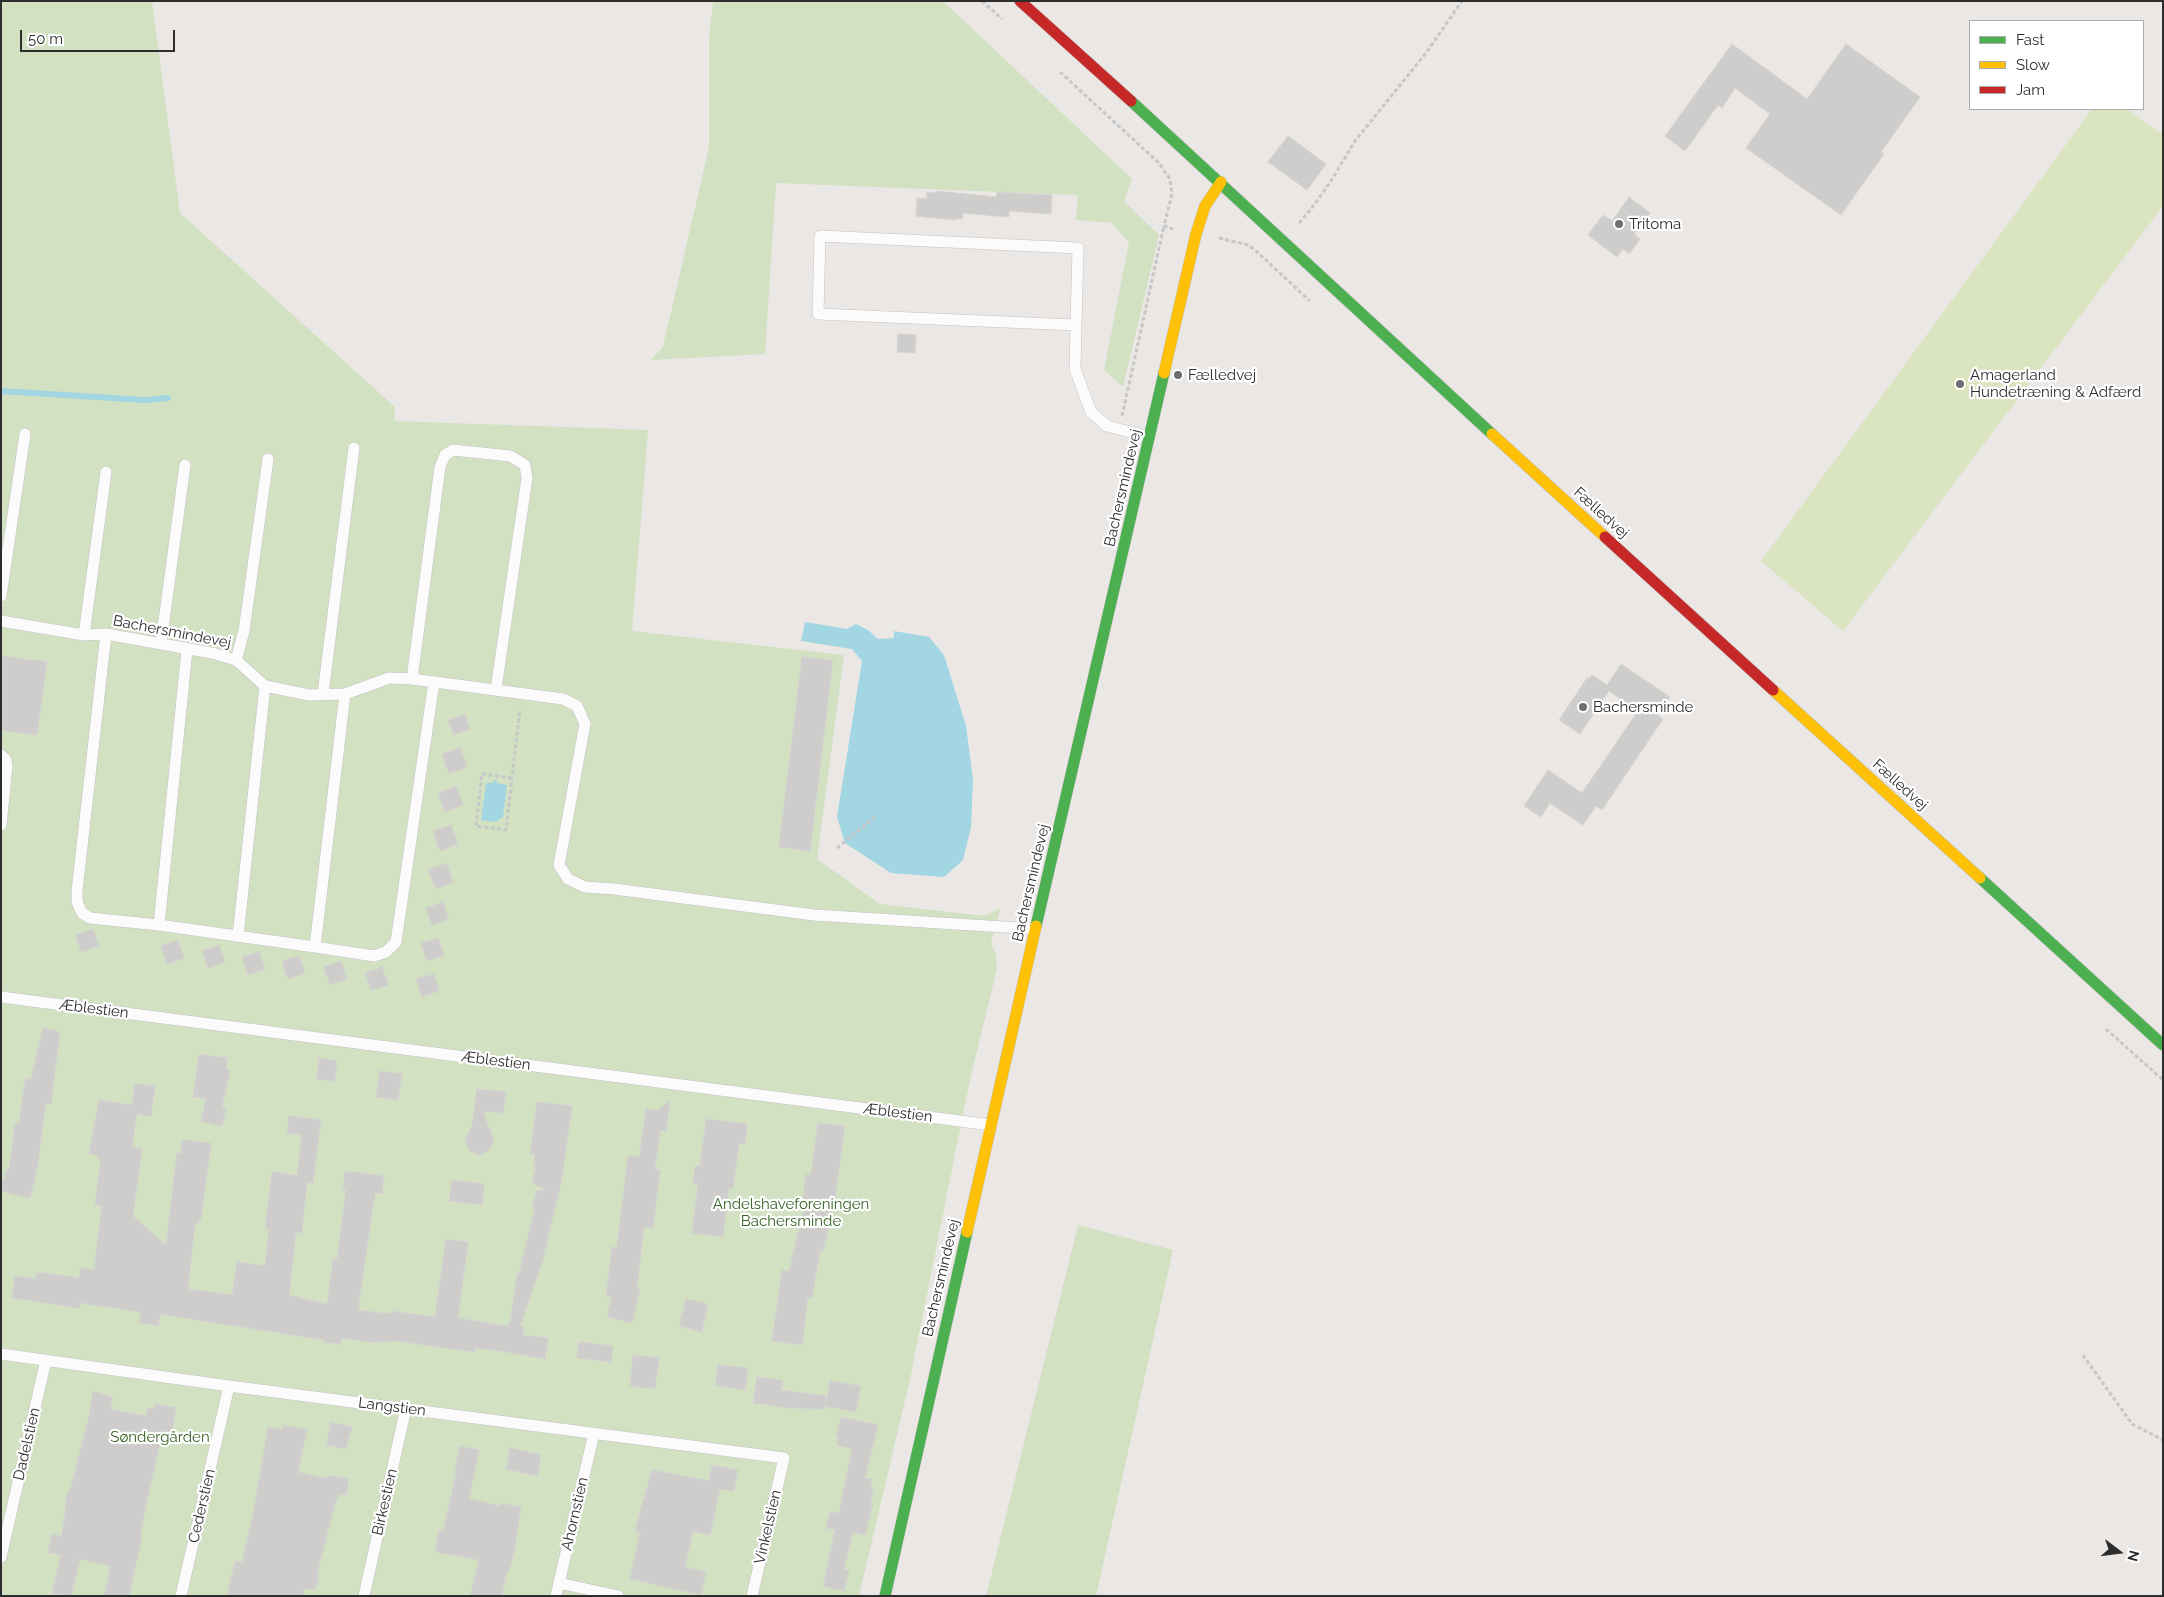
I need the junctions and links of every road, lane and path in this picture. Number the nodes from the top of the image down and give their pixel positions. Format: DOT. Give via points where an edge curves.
graph roads {
  1 [pos="982,1"];
  2 [pos="1020,1"];
  3 [pos="1462,1"];
  4 [pos="1004,22"];
  5 [pos="1056,68"];
  6 [pos="1221,182"];
  7 [pos="1196,234"];
  8 [pos="1283,239"];
  9 [pos="1313,304"];
  10 [pos="1076,325"];
  11 [pos="25,434"];
  12 [pos="1150,437"];
  13 [pos="354,448"];
  14 [pos="268,459"];
  15 [pos="185,465"];
  16 [pos="106,472"];
  17 [pos="1,596"];
  18 [pos="1,621"];
  19 [pos="106,634"];
  20 [pos="84,635"];
  21 [pos="161,644"];
  22 [pos="187,650"];
  23 [pos="236,660"];
  24 [pos="412,679"];
  25 [pos="434,682"];
  26 [pos="265,686"];
  27 [pos="496,689"];
  28 [pos="323,694"];
  29 [pos="345,694"];
  30 [pos="523,694"];
  31 [pos="1,756"];
  32 [pos="512,778"];
  33 [pos="875,817"];
  34 [pos="1,825"];
  35 [pos="837,848"];
  36 [pos="159,925"];
  37 [pos="1035,929"];
  38 [pos="238,936"];
  39 [pos="315,947"];
  40 [pos="1,997"];
  41 [pos="2104,1027"];
  42 [pos="2163,1045"];
  43 [pos="2163,1080"];
  44 [pos="991,1125"];
  45 [pos="1,1354"];
  46 [pos="2083,1355"];
  47 [pos="46,1360"];
  48 [pos="229,1386"];
  49 [pos="406,1408"];
  50 [pos="594,1433"];
  51 [pos="2163,1440"];
  52 [pos="784,1458"];
  53 [pos="1,1557"];
  54 [pos="558,1584"];
  55 [pos="181,1596"];
  56 [pos="364,1596"];
  57 [pos="556,1596"];
  58 [pos="618,1596"];
  59 [pos="752,1596"];
  60 [pos="885,1596"];
  1 -- 4 [label="path"];
  2 -- 6 [label="street, Fælledvej"];
  3 -- 8 [label="path" via="1426,53 1355,141 1311,209"];
  5 -- 7 [label="path" via="1160,163 1170,179 1172,194 1164,226"];
  6 -- 7 [label="street, Bachersmindevej" via="1205,206"];
  6 -- 8 [label="street, Fælledvej"];
  7 -- 9 [label="path" via="1248,245"];
  7 -- 12 [label="street, Bachersmindevej"];
  8 -- 42 [label="street, Fælledvej" via="1494,436"];
  10 -- 10 [label="lane" via="1078,248 820,236 818,314"];
  10 -- 12 [label="lane" via="1075,369 1091,412 1108,426"];
  11 -- 17 [label="lane"];
  12 -- 37 [label="street, Bachersmindevej"];
  13 -- 28 [label="lane"];
  14 -- 23 [label="lane" via="244,631"];
  15 -- 21 [label="lane"];
  16 -- 20 [label="lane"];
  18 -- 20 [label="lane, Bachersmindevej"];
  19 -- 20 [label="lane, Bachersmindevej"];
  19 -- 21 [label="lane, Bachersmindevej"];
  19 -- 36 [label="lane" via="77,902 82,913 90,918"];
  21 -- 22 [label="lane, Bachersmindevej"];
  22 -- 23 [label="lane, Bachersmindevej"];
  22 -- 36 [label="lane"];
  23 -- 26 [label="lane, Bachersmindevej"];
  24 -- 25 [label="lane"];
  24 -- 27 [label="lane" via="440,467 445,455 453,450 510,456 525,465 527,478"];
  24 -- 29 [label="lane" via="389,678"];
  25 -- 27 [label="lane"];
  25 -- 39 [label="lane" via="396,942 386,952 374,956"];
  26 -- 28 [label="lane" via="310,695"];
  26 -- 38 [label="lane"];
  27 -- 30 [label="lane"];
  28 -- 29 [label="lane"];
  29 -- 39 [label="lane"];
  30 -- 32 [label="path"];
  30 -- 37 [label="lane" via="563,699 577,706 585,724 559,865 568,879 585,888 814,915"];
  31 -- 34 [label="lane" via="7,766"];
  32 -- 32 [label="path" via="506,830 476,826 482,774"];
  33 -- 35 [label="path"];
  36 -- 38 [label="lane"];
  37 -- 44 [label="street, Bachersmindevej"];
  38 -- 39 [label="lane"];
  40 -- 44 [label="lane, Æblestien"];
  41 -- 43 [label="path"];
  44 -- 60 [label="street, Bachersmindevej"];
  45 -- 47 [label="lane, Langstien"];
  46 -- 51 [label="path" via="2132,1424"];
  47 -- 48 [label="lane, Langstien"];
  47 -- 53 [label="lane, Dadelstien"];
  48 -- 49 [label="lane, Langstien"];
  48 -- 55 [label="lane, Cederstien"];
  49 -- 50 [label="lane, Langstien"];
  49 -- 56 [label="lane, Birkestien"];
  50 -- 52 [label="lane, Langstien"];
  50 -- 54 [label="lane, Ahornstien"];
  52 -- 59 [label="lane, Vinkelstien"];
  54 -- 57 [label="lane, Ahornstien"];
  54 -- 58 [label="lane"];
}
